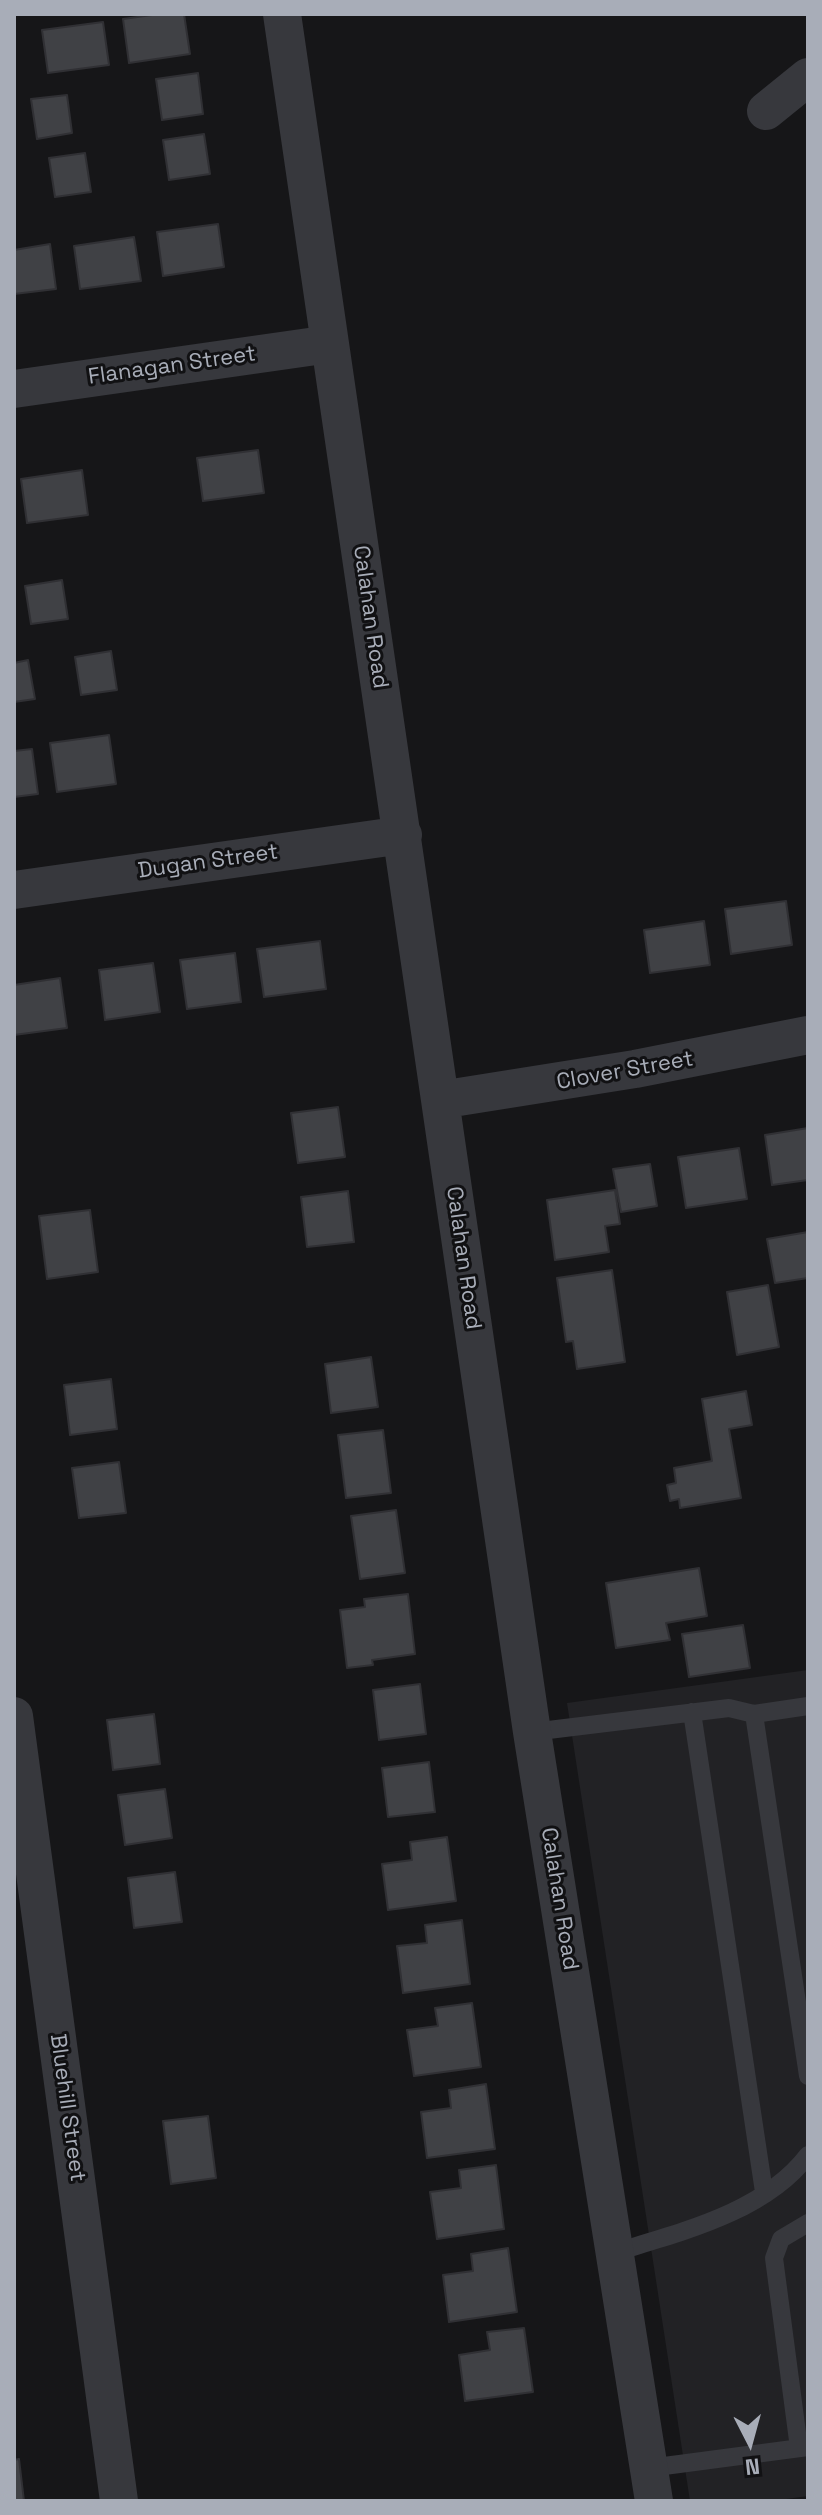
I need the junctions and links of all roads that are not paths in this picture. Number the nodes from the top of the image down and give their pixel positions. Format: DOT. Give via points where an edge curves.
graph roads {
  1 [pos="282,14"];
  2 [pos="808,77"];
  3 [pos="766,111"];
  4 [pos="330,344"];
  5 [pos="14,389"];
  6 [pos="403,835"];
  7 [pos="14,890"];
  8 [pos="808,1035"];
  9 [pos="440,1100"];
  10 [pos="808,1706"];
  11 [pos="692,1712"];
  12 [pos="754,1714"];
  13 [pos="14,1716"];
  14 [pos="532,1732"];
  15 [pos="808,2076"];
  16 [pos="808,2155"];
  17 [pos="764,2192"];
  18 [pos="808,2223"];
  19 [pos="616,2252"];
  20 [pos="804,2448"];
  21 [pos="652,2484"];
  22 [pos="119,2501"];
  1 -- 4 [label="street, Calahan Road"];
  2 -- 3 [label="street"];
  4 -- 5 [label="street, Flanagan Street"];
  4 -- 6 [label="street, Calahan Road"];
  6 -- 7 [label="street, Dugan Street"];
  6 -- 9 [label="street, Calahan Road"];
  8 -- 9 [label="street, Clover Street"];
  9 -- 14 [label="street, Calahan Road"];
  10 -- 12 [label="lane"];
  11 -- 12 [label="lane" via="729,1708"];
  11 -- 14 [label="lane"];
  11 -- 17 [label="lane"];
  12 -- 15 [label="lane"];
  13 -- 22 [label="street, Bluehill Street"];
  14 -- 19 [label="street, Calahan Road"];
  16 -- 17 [label="lane"];
  17 -- 19 [label="lane" via="716,2219"];
  18 -- 20 [label="lane" via="781,2239 774,2258"];
  19 -- 21 [label="street, Calahan Road"];
  20 -- 21 [label="lane"];
}
